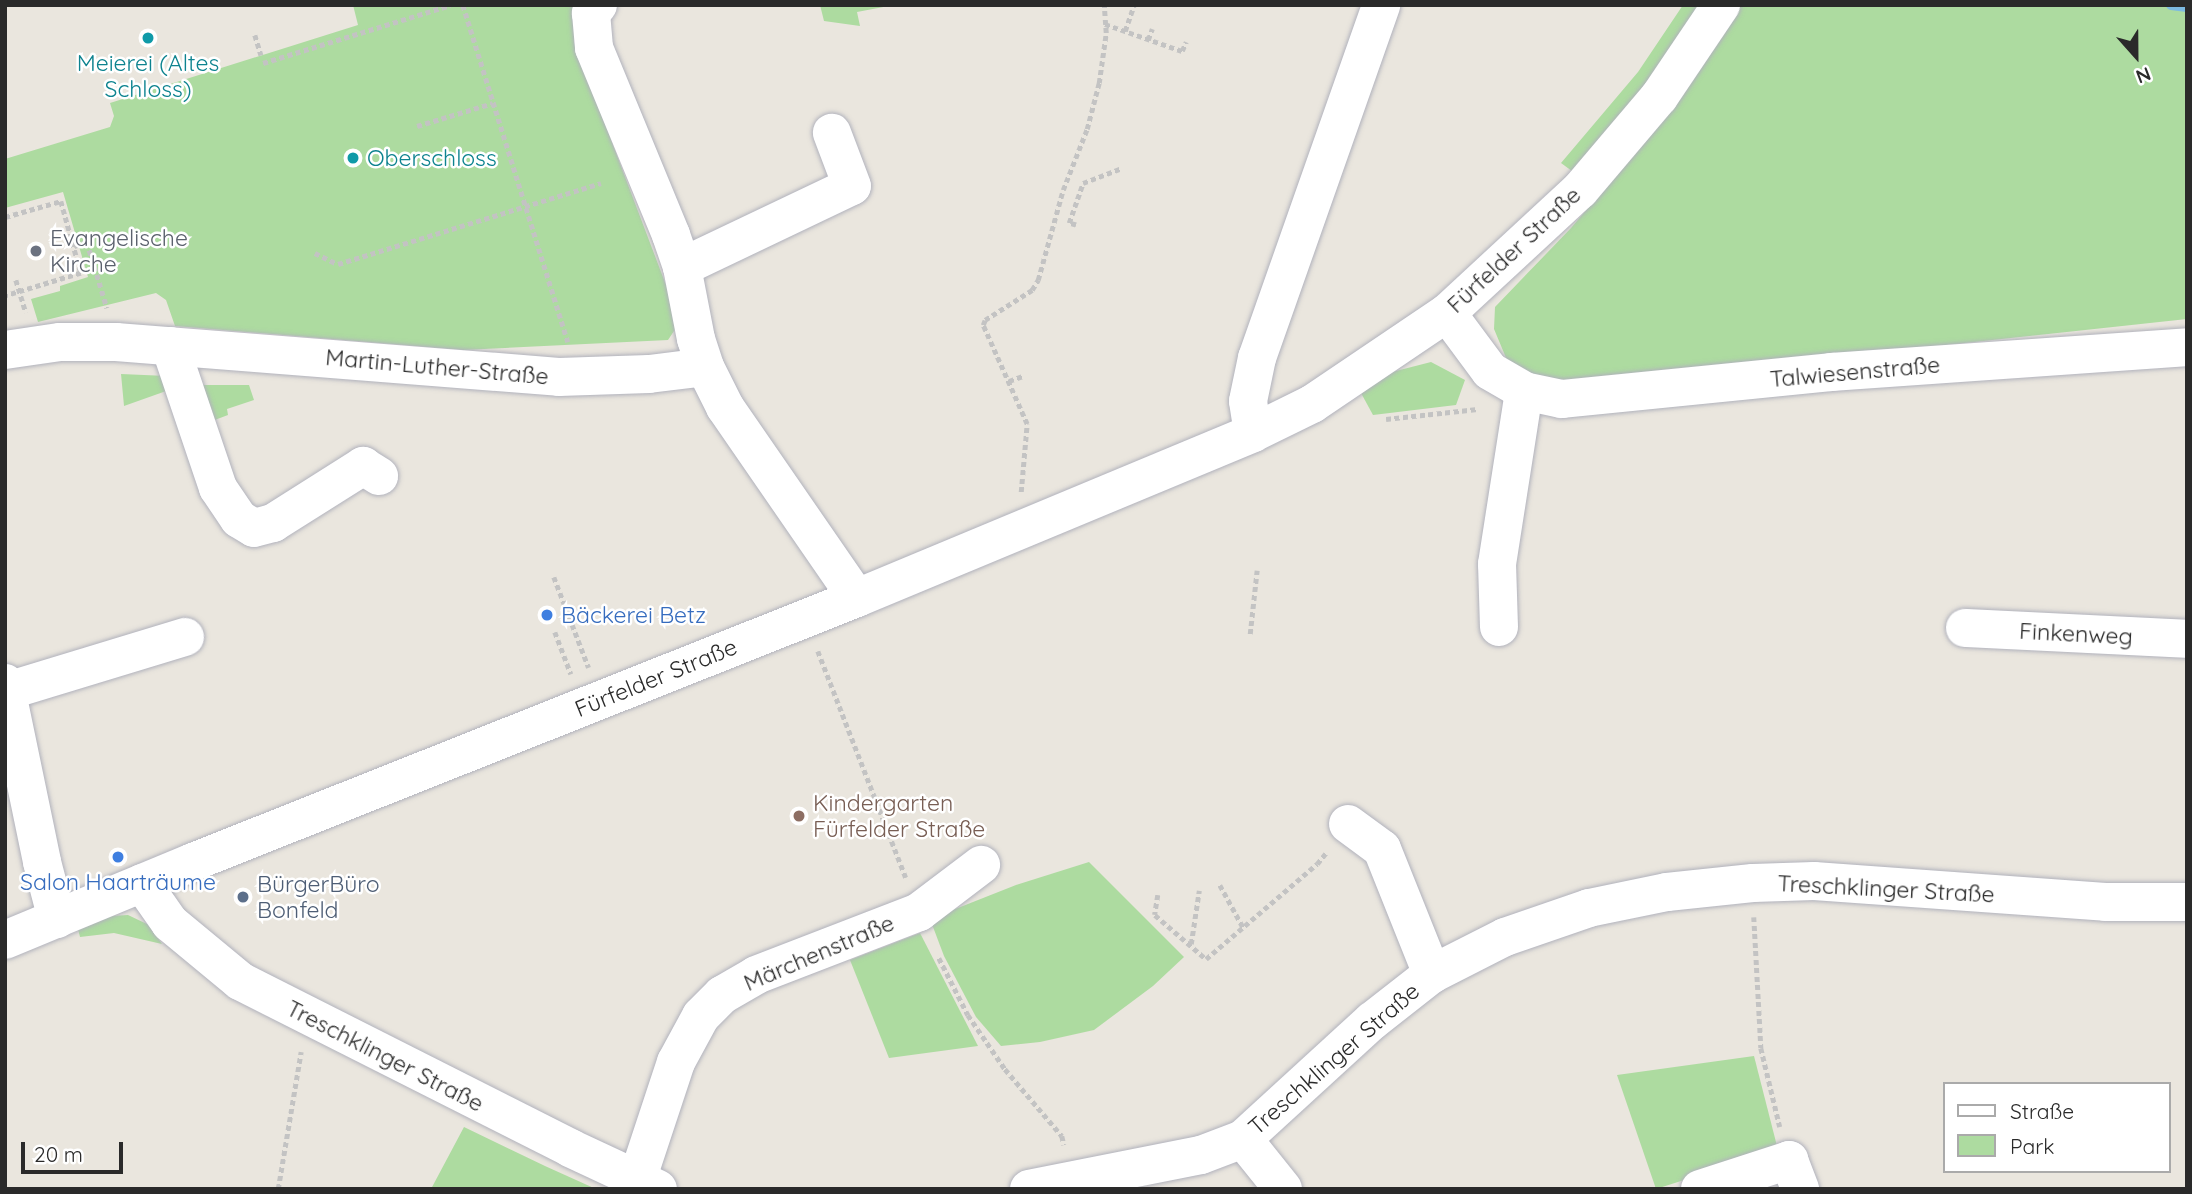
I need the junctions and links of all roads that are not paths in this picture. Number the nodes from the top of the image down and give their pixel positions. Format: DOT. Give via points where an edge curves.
graph roads {
  1 [pos="1381,5"];
  2 [pos="1721,5"];
  3 [pos="594,9"];
  4 [pos="832,133"];
  5 [pos="682,267"];
  6 [pos="1447,313"];
  7 [pos="170,346"];
  8 [pos="2187,347"];
  9 [pos="5,350"];
  10 [pos="705,367"];
  11 [pos="1524,391"];
  12 [pos="1253,433"];
  13 [pos="379,476"];
  14 [pos="857,598"];
  15 [pos="1499,627"];
  16 [pos="1965,628"];
  17 [pos="185,637"];
  18 [pos="2187,639"];
  19 [pos="6,687"];
  20 [pos="1348,824"];
  21 [pos="981,865"];
  22 [pos="142,883"];
  23 [pos="2187,902"];
  24 [pos="57,919"];
  25 [pos="5,940"];
  26 [pos="1432,974"];
  27 [pos="1243,1139"];
  28 [pos="1795,1174"];
  29 [pos="648,1184"];
  30 [pos="1029,1189"];
  31 [pos="1283,1189"];
  32 [pos="1700,1189"];
  1 -- 12 [label="street" via="1257,358 1248,401"];
  2 -- 6 [label="street, Fürfelder Straße" via="1659,97 1580,190"];
  3 -- 5 [label="street" via="599,65"];
  4 -- 5 [label="street" via="852,186"];
  5 -- 10 [label="street"];
  6 -- 11 [label="street, Talwiesenstraße" via="1490,370"];
  6 -- 12 [label="street, Fürfelder Straße" via="1312,404"];
  7 -- 9 [label="street, Martin-Luther-Straße" via="60,342"];
  7 -- 10 [label="street, Martin-Luther-Straße" via="559,377"];
  7 -- 13 [label="street" via="218,488 239,519 254,528 273,523 363,466"];
  8 -- 11 [label="street, Talwiesenstraße" via="1832,372 1562,399"];
  10 -- 14 [label="street" via="725,407"];
  11 -- 15 [label="street" via="1497,564"];
  12 -- 14 [label="street, Fürfelder Straße"];
  14 -- 22 [label="street, Fürfelder Straße"];
  16 -- 18 [label="street, Finkenweg"];
  17 -- 19 [label="street"];
  19 -- 24 [label="street"];
  20 -- 26 [label="street, Treschklinger Straße" via="1382,849"];
  21 -- 29 [label="street, Märchenstraße" via="919,912 756,975 722,995 701,1016 676,1062"];
  22 -- 24 [label="street, Fürfelder Straße"];
  22 -- 29 [label="street, Treschklinger Straße" via="170,923 240,981"];
  23 -- 26 [label="street, Treschklinger Straße" via="2105,902 1814,881 1753,883 1667,892 1589,908 1504,937"];
  24 -- 25 [label="street, Fürfelder Straße"];
  26 -- 27 [label="street, Treschklinger Straße" via="1372,1021"];
  27 -- 30 [label="street, Treschklinger Straße" via="1189,1158"];
  27 -- 31 [label="street"];
  28 -- 32 [label="street"];
}
